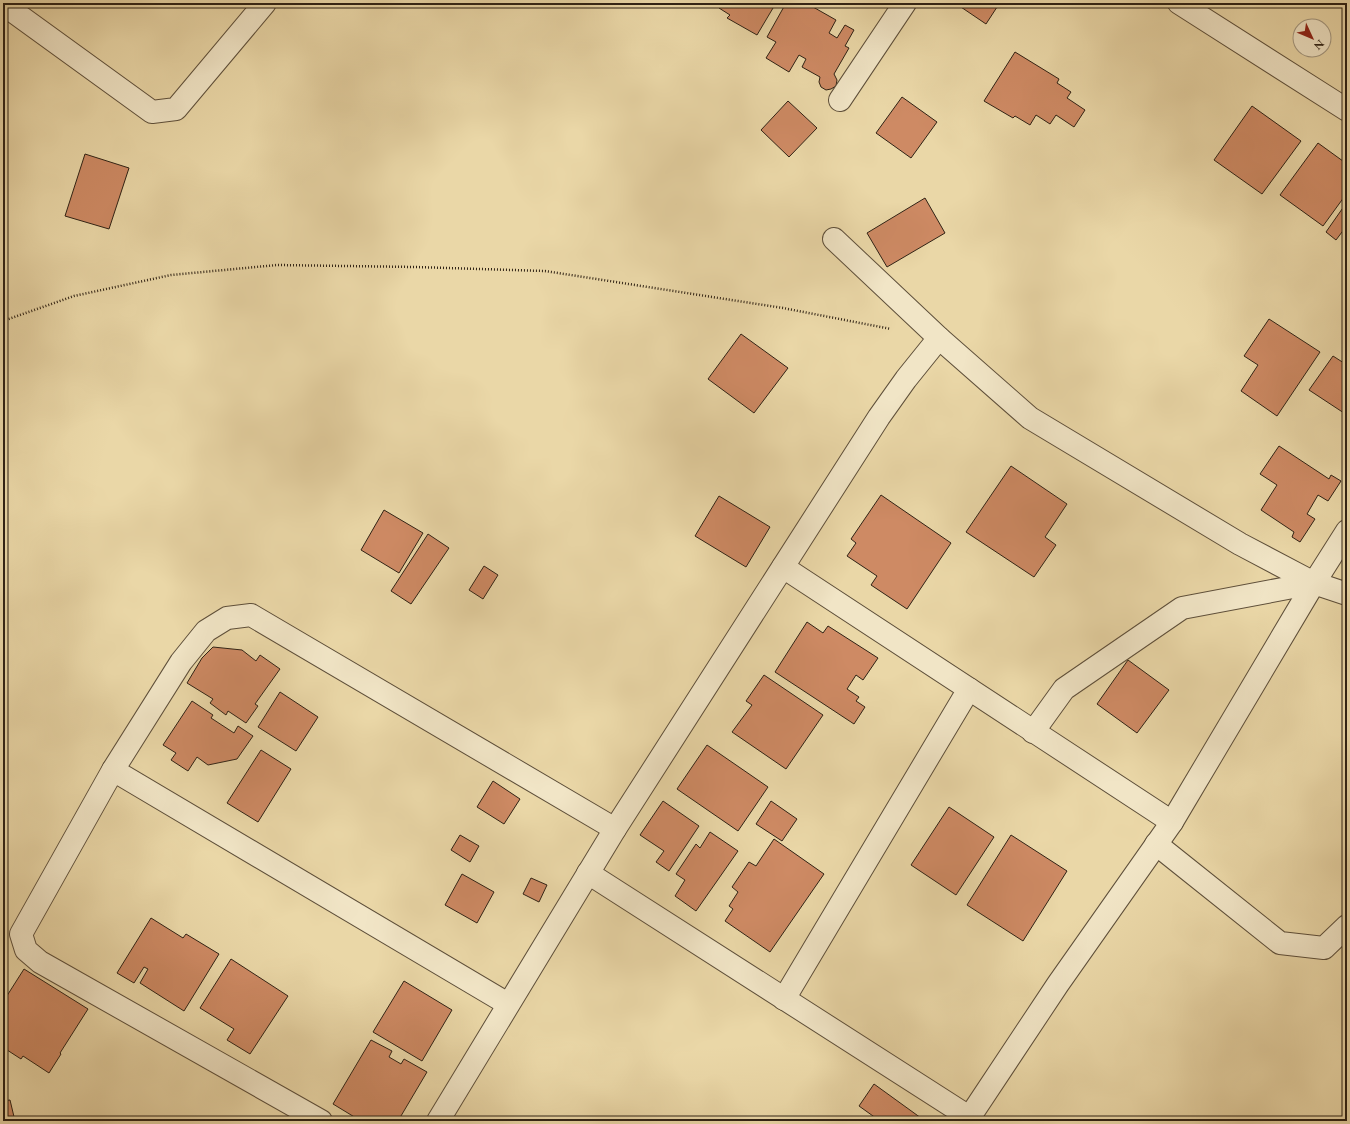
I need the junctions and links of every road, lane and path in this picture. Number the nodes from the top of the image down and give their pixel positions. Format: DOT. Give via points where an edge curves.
graph roads {
  1 [pos="265,3"];
  2 [pos="905,3"];
  3 [pos="1178,3"];
  4 [pos="3,4"];
  5 [pos="840,100"];
  6 [pos="1347,110"];
  7 [pos="834,239"];
  8 [pos="3,320"];
  9 [pos="892,329"];
  10 [pos="939,338"];
  11 [pos="1347,531"];
  12 [pos="783,567"];
  13 [pos="1314,582"];
  14 [pos="1347,594"];
  15 [pos="969,689"];
  16 [pos="1033,732"];
  17 [pos="113,770"];
  18 [pos="1172,822"];
  19 [pos="615,829"];
  20 [pos="1156,844"];
  21 [pos="588,873"];
  22 [pos="1347,926"];
  23 [pos="784,999"];
  24 [pos="508,1004"];
  25 [pos="968,1119"];
  26 [pos="321,1121"];
  27 [pos="438,1121"];
  1 -- 4 [label="street" via="176,109 152,112"];
  2 -- 5 [label="street"];
  3 -- 6 [label="street"];
  7 -- 10 [label="street"];
  8 -- 9 [label="path" via="74,296 170,275 277,265 545,271 783,308"];
  10 -- 12 [label="street" via="879,417"];
  10 -- 13 [label="street" via="1030,418 1240,544"];
  11 -- 13 [label="street"];
  12 -- 15 [label="street"];
  12 -- 19 [label="street"];
  13 -- 14 [label="street"];
  13 -- 16 [label="street" via="1182,608 1064,689"];
  13 -- 18 [label="street"];
  15 -- 16 [label="street"];
  15 -- 23 [label="street"];
  16 -- 18 [label="street"];
  17 -- 19 [label="street" via="181,662 206,630 227,618 252,615"];
  17 -- 24 [label="street"];
  17 -- 26 [label="street" via="21,934 26,950 40,962"];
  18 -- 20 [label="street"];
  19 -- 21 [label="street"];
  20 -- 22 [label="street" via="1280,943 1324,948"];
  20 -- 25 [label="street"];
  21 -- 23 [label="street"];
  21 -- 24 [label="street"];
  23 -- 25 [label="street"];
  24 -- 27 [label="street"];
}
